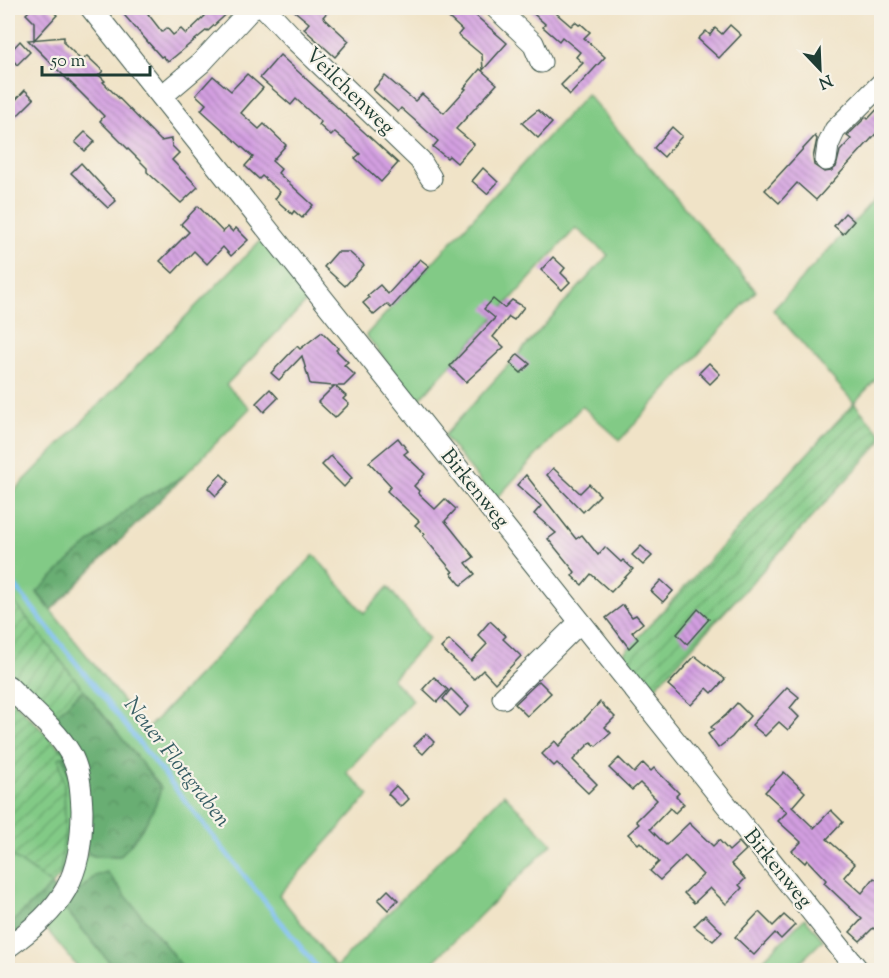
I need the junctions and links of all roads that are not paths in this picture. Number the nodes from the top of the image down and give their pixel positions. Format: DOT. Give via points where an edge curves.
graph roads {
  1 [pos="91,8"];
  2 [pos="252,8"];
  3 [pos="265,8"];
  4 [pos="496,8"];
  5 [pos="541,62"];
  6 [pos="882,83"];
  7 [pos="162,96"];
  8 [pos="826,160"];
  9 [pos="431,178"];
  10 [pos="580,622"];
  11 [pos="8,686"];
  12 [pos="503,698"];
  13 [pos="8,947"];
  14 [pos="858,970"];
  1 -- 7 [label="street, Birkenweg"];
  2 -- 7 [label="street" via="201,63"];
  3 -- 9 [label="street, Veilchenweg" via="420,160"];
  4 -- 5 [label="street" via="533,43"];
  6 -- 8 [label="street" via="835,130"];
  7 -- 10 [label="street, Birkenweg"];
  10 -- 12 [label="street"];
  10 -- 14 [label="street, Birkenweg"];
  11 -- 13 [label="street" via="69,750 79,777 82,803 81,838 72,880 57,904"];
}
